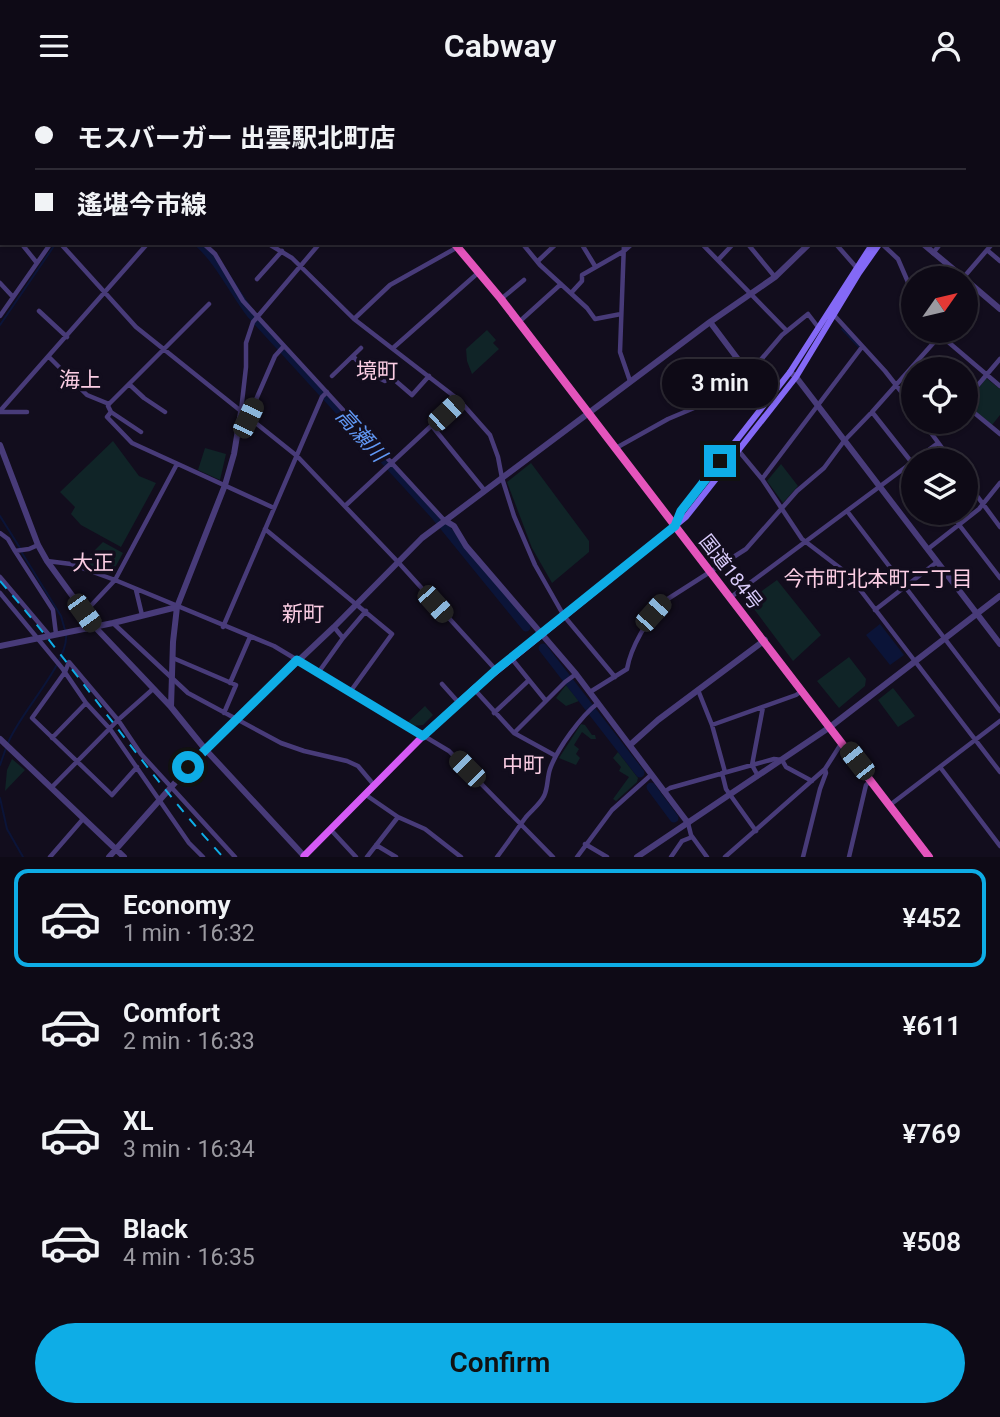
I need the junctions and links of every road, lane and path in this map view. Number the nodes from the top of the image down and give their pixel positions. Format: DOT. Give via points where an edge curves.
graph roads {
  1 [pos="23,245"];
  2 [pos="50,245"];
  3 [pos="63,245"];
  4 [pos="146,245"];
  5 [pos="205,245"];
  6 [pos="271,245"];
  7 [pos="318,245"];
  8 [pos="459,245"];
  9 [pos="524,245"];
  10 [pos="555,245"];
  11 [pos="582,245"];
  12 [pos="624,245"];
  13 [pos="631,245"];
  14 [pos="703,245"];
  15 [pos="732,245"];
  16 [pos="749,245"];
  17 [pos="808,245"];
  18 [pos="837,245"];
  19 [pos="872,245"];
  20 [pos="880,245"];
  21 [pos="883,245"];
  22 [pos="924,245"];
  23 [pos="939,245"];
  24 [pos="991,245"];
  25 [pos="987,250"];
  26 [pos="282,251"];
  27 [pos="624,251"];
  28 [pos="933,253"];
  29 [pos="718,260"];
  30 [pos="538,261"];
  31 [pos="1000,261"];
  32 [pos="37,263"];
  33 [pos="596,266"];
  34 [pos="901,266"];
  35 [pos="948,266"];
  36 [pos="974,266"];
  37 [pos="300,267"];
  38 [pos="856,267"];
  39 [pos="480,272"];
  40 [pos="775,277"];
  41 [pos="257,279"];
  42 [pos="524,280"];
  43 [pos="0,283"];
  44 [pos="561,285"];
  45 [pos="978,290"];
  46 [pos="571,293"];
  47 [pos="751,293"];
  48 [pos="104,294"];
  49 [pos="13,297"];
  50 [pos="501,299"];
  51 [pos="209,304"];
  52 [pos="1000,309"];
  53 [pos="39,311"];
  54 [pos="621,314"];
  55 [pos="833,314"];
  56 [pos="257,315"];
  57 [pos="0,316"];
  58 [pos="354,319"];
  59 [pos="519,322"];
  60 [pos="710,322"];
  61 [pos="818,327"];
  62 [pos="787,331"];
  63 [pos="67,337"];
  64 [pos="933,343"];
  65 [pos="952,343"];
  66 [pos="284,346"];
  67 [pos="862,347"];
  68 [pos="361,348"];
  69 [pos="393,348"];
  70 [pos="164,349"];
  71 [pos="353,356"];
  72 [pos="49,357"];
  73 [pos="1000,359"];
  74 [pos="749,374"];
  75 [pos="793,374"];
  76 [pos="986,375"];
  77 [pos="332,376"];
  78 [pos="429,376"];
  79 [pos="630,381"];
  80 [pos="129,384"];
  81 [pos="897,385"];
  82 [pos="978,385"];
  83 [pos="1000,386"];
  84 [pos="901,390"];
  85 [pos="327,392"];
  86 [pos="459,400"];
  87 [pos="774,400"];
  88 [pos="109,404"];
  89 [pos="818,406"];
  90 [pos="0,411"];
  91 [pos="27,412"];
  92 [pos="111,412"];
  93 [pos="166,412"];
  94 [pos="241,412"];
  95 [pos="872,412"];
  96 [pos="588,414"];
  97 [pos="978,416"];
  98 [pos="248,418"];
  99 [pos="432,426"];
  100 [pos="141,432"];
  101 [pos="932,434"];
  102 [pos="1000,434"];
  103 [pos="844,441"];
  104 [pos="938,443"];
  105 [pos="0,445"];
  106 [pos="736,447"];
  107 [pos="902,448"];
  108 [pos="931,448"];
  109 [pos="942,448"];
  110 [pos="615,449"];
  111 [pos="297,456"];
  112 [pos="392,461"];
  113 [pos="177,464"];
  114 [pos="901,471"];
  115 [pos="502,478"];
  116 [pos="762,479"];
  117 [pos="1000,482"];
  118 [pos="225,485"];
  119 [pos="878,487"];
  120 [pos="485,491"];
  121 [pos="978,498"];
  122 [pos="982,504"];
  123 [pos="345,506"];
  124 [pos="978,507"];
  125 [pos="274,508"];
  126 [pos="781,510"];
  127 [pos="846,511"];
  128 [pos="444,520"];
  129 [pos="957,525"];
  130 [pos="959,525"];
  131 [pos="675,526"];
  132 [pos="1000,527"];
  133 [pos="265,529"];
  134 [pos="0,534"];
  135 [pos="807,541"];
  136 [pos="38,545"];
  137 [pos="928,549"];
  138 [pos="15,551"];
  139 [pos="47,562"];
  140 [pos="398,562"];
  141 [pos="938,562"];
  142 [pos="711,571"];
  143 [pos="0,577"];
  144 [pos="1000,578"];
  145 [pos="115,580"];
  146 [pos="904,587"];
  147 [pos="136,589"];
  148 [pos="0,593"];
  149 [pos="1000,596"];
  150 [pos="731,597"];
  151 [pos="357,604"];
  152 [pos="177,607"];
  153 [pos="875,610"];
  154 [pos="366,611"];
  155 [pos="84,613"];
  156 [pos="976,613"];
  157 [pos="142,616"];
  158 [pos="564,616"];
  159 [pos="113,623"];
  160 [pos="94,627"];
  161 [pos="223,627"];
  162 [pos="334,627"];
  163 [pos="54,634"];
  164 [pos="542,634"];
  165 [pos="250,637"];
  166 [pos="37,638"];
  167 [pos="343,638"];
  168 [pos="944,639"];
  169 [pos="765,640"];
  170 [pos="1000,644"];
  171 [pos="0,646"];
  172 [pos="172,658"];
  173 [pos="511,658"];
  174 [pos="297,660"];
  175 [pos="914,662"];
  176 [pos="63,670"];
  177 [pos="496,670"];
  178 [pos="318,673"];
  179 [pos="576,674"];
  180 [pos="615,677"];
  181 [pos="171,679"];
  182 [pos="529,680"];
  183 [pos="230,683"];
  184 [pos="442,684"];
  185 [pos="153,689"];
  186 [pos="474,689"];
  187 [pos="698,690"];
  188 [pos="803,690"];
  189 [pos="349,692"];
  190 [pos="590,692"];
  191 [pos="546,701"];
  192 [pos="86,703"];
  193 [pos="458,703"];
  194 [pos="598,703"];
  195 [pos="171,706"];
  196 [pos="763,707"];
  197 [pos="1000,711"];
  198 [pos="224,713"];
  199 [pos="494,713"];
  200 [pos="118,720"];
  201 [pos="236,720"];
  202 [pos="1000,721"];
  203 [pos="712,726"];
  204 [pos="830,727"];
  205 [pos="110,729"];
  206 [pos="514,733"];
  207 [pos="423,736"];
  208 [pos="52,738"];
  209 [pos="0,740"];
  210 [pos="975,740"];
  211 [pos="842,742"];
  212 [pos="630,745"];
  213 [pos="205,749"];
  214 [pos="556,756"];
  215 [pos="782,760"];
  216 [pos="76,761"];
  217 [pos="752,765"];
  218 [pos="137,767"];
  219 [pos="940,767"];
  220 [pos="825,769"];
  221 [pos="1000,772"];
  222 [pos="724,773"];
  223 [pos="651,775"];
  224 [pos="758,776"];
  225 [pos="871,780"];
  226 [pos="811,781"];
  227 [pos="375,785"];
  228 [pos="171,786"];
  229 [pos="51,788"];
  230 [pos="664,792"];
  231 [pos="366,795"];
  232 [pos="729,795"];
  233 [pos="159,800"];
  234 [pos="890,805"];
  235 [pos="398,817"];
  236 [pos="83,819"];
  237 [pos="688,823"];
  238 [pos="523,824"];
  239 [pos="331,831"];
  240 [pos="756,831"];
  241 [pos="692,837"];
  242 [pos="586,844"];
  243 [pos="376,845"];
  244 [pos="1000,846"];
  245 [pos="116,849"];
  246 [pos="50,857"];
  247 [pos="109,857"];
  248 [pos="124,857"];
  249 [pos="203,857"];
  250 [pos="235,857"];
  251 [pos="305,857"];
  252 [pos="356,857"];
  253 [pos="367,857"];
  254 [pos="396,857"];
  255 [pos="461,857"];
  256 [pos="497,857"];
  257 [pos="553,857"];
  258 [pos="577,857"];
  259 [pos="607,857"];
  260 [pos="638,857"];
  261 [pos="671,857"];
  262 [pos="707,857"];
  263 [pos="725,857"];
  264 [pos="803,857"];
  265 [pos="849,857"];
  266 [pos="929,857"];
  1 -- 32 [label="street"];
  2 -- 32 [label="street"];
  3 -- 48 [label="street"];
  4 -- 48 [label="street"];
  5 -- 56 [label="street"];
  6 -- 26 [label="street"];
  7 -- 37 [label="street"];
  8 -- 39 [label="highway, 国道184号"];
  8 -- 58 [label="street" via="390,285"];
  9 -- 30 [label="street"];
  10 -- 30 [label="street"];
  11 -- 33 [label="street"];
  12 -- 27 [label="street"];
  13 -- 27 [label="street"];
  14 -- 29 [label="street"];
  15 -- 29 [label="street"];
  16 -- 40 [label="street"];
  17 -- 40 [label="street"];
  18 -- 38 [label="street"];
  19 -- 38 [label="main road"];
  20 -- 55 [label="main road"];
  21 -- 34 [label="street"];
  22 -- 28 [label="street"];
  23 -- 28 [label="street"];
  24 -- 25 [label="street"];
  25 -- 31 [label="street"];
  25 -- 36 [label="street"];
  26 -- 37 [label="street"];
  26 -- 41 [label="street"];
  27 -- 33 [label="street"];
  27 -- 54 [label="street"];
  28 -- 35 [label="street"];
  29 -- 47 [label="street"];
  30 -- 44 [label="street"];
  32 -- 49 [label="street"];
  33 -- 46 [label="street" via="582,275"];
  37 -- 56 [label="street"];
  37 -- 58 [label="street"];
  38 -- 61 [label="main road"];
  39 -- 50 [label="highway, 国道184号"];
  39 -- 69 [label="street"];
  40 -- 47 [label="street"];
  42 -- 50 [label="street"];
  43 -- 49 [label="street"];
  44 -- 46 [label="street"];
  44 -- 59 [label="street"];
  45 -- 52 [label="street"];
  46 -- 54 [label="street" via="594,319"];
  47 -- 60 [label="street"];
  47 -- 62 [label="street"];
  48 -- 63 [label="street"];
  48 -- 70 [label="street"];
  49 -- 57 [label="street"];
  50 -- 59 [label="highway, 国道184号"];
  51 -- 70 [label="street"];
  53 -- 63 [label="street"];
  54 -- 79 [label="street" via="620,352"];
  55 -- 67 [label="street"];
  55 -- 75 [label="main road"];
  56 -- 66 [label="street"];
  56 -- 94 [label="street" via="246,343"];
  58 -- 69 [label="street"];
  59 -- 96 [label="highway, 国道184号"];
  60 -- 74 [label="street"];
  60 -- 79 [label="street"];
  61 -- 62 [label="street" via="808,314"];
  61 -- 75 [label="main road"];
  62 -- 74 [label="street"];
  63 -- 72 [label="street"];
  64 -- 81 [label="street"];
  65 -- 76 [label="street"];
  66 -- 85 [label="street"];
  66 -- 98 [label="street" via="275,356"];
  67 -- 81 [label="street"];
  67 -- 89 [label="street"];
  68 -- 71 [label="street"];
  69 -- 78 [label="street"];
  70 -- 80 [label="street"];
  70 -- 94 [label="street"];
  71 -- 77 [label="street"];
  71 -- 78 [label="street" via="367,372 385,381 390,376 412,395"];
  72 -- 88 [label="street" via="87,395"];
  72 -- 90 [label="street"];
  73 -- 76 [label="street"];
  74 -- 87 [label="street"];
  74 -- 110 [label="street" via="713,400"];
  75 -- 87 [label="main road"];
  75 -- 89 [label="street"];
  76 -- 82 [label="street"];
  76 -- 83 [label="street"];
  78 -- 86 [label="street"];
  79 -- 96 [label="street"];
  80 -- 88 [label="street"];
  80 -- 93 [label="street"];
  81 -- 84 [label="street"];
  81 -- 95 [label="street"];
  85 -- 111 [label="street"];
  85 -- 112 [label="street"];
  86 -- 99 [label="street"];
  86 -- 115 [label="street" via="490,435"];
  87 -- 106 [label="main road"];
  88 -- 92 [label="street"];
  89 -- 103 [label="street"];
  89 -- 116 [label="street"];
  90 -- 91 [label="street"];
  92 -- 100 [label="street"];
  92 -- 113 [label="street" via="107,417 132,443"];
  94 -- 98 [label="street"];
  94 -- 118 [label="street"];
  95 -- 103 [label="street"];
  95 -- 107 [label="street"];
  96 -- 110 [label="highway, 国道184号"];
  96 -- 115 [label="street"];
  97 -- 102 [label="street"];
  98 -- 111 [label="street"];
  99 -- 112 [label="street"];
  99 -- 120 [label="street"];
  101 -- 104 [label="street"];
  103 -- 119 [label="street"];
  103 -- 126 [label="street"];
  104 -- 108 [label="street"];
  104 -- 109 [label="street"];
  105 -- 136 [label="street"];
  106 -- 116 [label="street"];
  106 -- 131 [label="main road"];
  110 -- 131 [label="highway, 国道184号"];
  111 -- 123 [label="street"];
  111 -- 125 [label="street"];
  112 -- 123 [label="street"];
  112 -- 128 [label="street"];
  113 -- 118 [label="street"];
  113 -- 145 [label="street"];
  114 -- 119 [label="street"];
  115 -- 120 [label="street"];
  115 -- 158 [label="street" via="536,565"];
  116 -- 126 [label="street"];
  117 -- 122 [label="street"];
  118 -- 125 [label="street"];
  118 -- 152 [label="street"];
  119 -- 127 [label="street"];
  119 -- 137 [label="street"];
  120 -- 128 [label="street"];
  121 -- 122 [label="street"];
  122 -- 124 [label="street"];
  122 -- 132 [label="street"];
  123 -- 140 [label="street"];
  125 -- 133 [label="street"];
  126 -- 135 [label="street"];
  126 -- 142 [label="street" via="746,548"];
  127 -- 135 [label="street"];
  127 -- 146 [label="street"];
  128 -- 140 [label="street"];
  128 -- 164 [label="street" via="454,526"];
  129 -- 137 [label="street"];
  130 -- 144 [label="street"];
  131 -- 142 [label="highway, 国道184号"];
  131 -- 158 [label="main road"];
  133 -- 151 [label="street"];
  133 -- 161 [label="street"];
  134 -- 138 [label="street"];
  135 -- 150 [label="street"];
  135 -- 153 [label="street" via="848,574"];
  136 -- 138 [label="street"];
  136 -- 139 [label="street"];
  137 -- 141 [label="street"];
  138 -- 163 [label="street" via="53,610"];
  139 -- 145 [label="street" via="71,564"];
  139 -- 155 [label="street"];
  140 -- 151 [label="street"];
  140 -- 177 [label="street"];
  141 -- 146 [label="street"];
  141 -- 156 [label="street"];
  142 -- 150 [label="highway, 国道184号"];
  142 -- 180 [label="street" via="658,608 627,669"];
  143 -- 163 [label="street"];
  145 -- 147 [label="street"];
  145 -- 155 [label="street"];
  146 -- 153 [label="street"];
  146 -- 168 [label="street"];
  147 -- 152 [label="street"];
  147 -- 157 [label="street"];
  148 -- 166 [label="street"];
  149 -- 156 [label="street"];
  150 -- 169 [label="highway, 国道184号"];
  151 -- 154 [label="street"];
  151 -- 162 [label="street"];
  152 -- 157 [label="street"];
  152 -- 161 [label="street"];
  152 -- 172 [label="street"];
  153 -- 175 [label="street"];
  154 -- 167 [label="street"];
  154 -- 189 [label="street" via="392,634"];
  155 -- 160 [label="street"];
  156 -- 168 [label="street"];
  156 -- 170 [label="street"];
  157 -- 159 [label="street"];
  158 -- 164 [label="main road"];
  158 -- 180 [label="street"];
  159 -- 160 [label="street"];
  159 -- 181 [label="street"];
  160 -- 163 [label="street"];
  160 -- 185 [label="street"];
  161 -- 165 [label="street"];
  162 -- 167 [label="street"];
  162 -- 174 [label="street"];
  163 -- 166 [label="street"];
  164 -- 173 [label="main road"];
  164 -- 179 [label="street"];
  165 -- 174 [label="street"];
  165 -- 183 [label="street"];
  166 -- 171 [label="street"];
  166 -- 176 [label="street"];
  167 -- 178 [label="street"];
  168 -- 175 [label="street"];
  168 -- 197 [label="street"];
  169 -- 187 [label="street"];
  169 -- 188 [label="highway, 国道184号"];
  172 -- 181 [label="street"];
  172 -- 183 [label="street"];
  173 -- 177 [label="main road"];
  173 -- 182 [label="street"];
  174 -- 178 [label="street"];
  174 -- 201 [label="street"];
  175 -- 204 [label="street"];
  175 -- 210 [label="street"];
  176 -- 192 [label="street"];
  176 -- 200 [label="street" via="69,662"];
  176 -- 208 [label="street" via="32,718"];
  177 -- 186 [label="main road"];
  178 -- 189 [label="street"];
  179 -- 190 [label="street"];
  179 -- 191 [label="street"];
  180 -- 190 [label="street"];
  181 -- 195 [label="street"];
  181 -- 198 [label="street"];
  182 -- 191 [label="street"];
  182 -- 199 [label="street"];
  183 -- 198 [label="street" via="236,685"];
  184 -- 193 [label="street"];
  185 -- 195 [label="street"];
  185 -- 200 [label="street"];
  186 -- 193 [label="main road"];
  186 -- 199 [label="street"];
  187 -- 203 [label="street"];
  187 -- 212 [label="street"];
  188 -- 196 [label="street"];
  188 -- 204 [label="highway, 国道184号"];
  189 -- 207 [label="street"];
  190 -- 194 [label="street"];
  191 -- 206 [label="street"];
  192 -- 205 [label="street"];
  192 -- 208 [label="street"];
  193 -- 207 [label="main road"];
  194 -- 212 [label="street"];
  194 -- 214 [label="street"];
  195 -- 213 [label="street"];
  196 -- 203 [label="street"];
  196 -- 217 [label="street"];
  198 -- 201 [label="street"];
  199 -- 206 [label="street"];
  200 -- 205 [label="street"];
  200 -- 228 [label="street"];
  201 -- 213 [label="street"];
  201 -- 227 [label="street" via="304,751 347,761"];
  202 -- 210 [label="street"];
  203 -- 222 [label="street"];
  204 -- 211 [label="highway, 国道184号"];
  204 -- 215 [label="street"];
  205 -- 216 [label="street"];
  205 -- 218 [label="street"];
  206 -- 214 [label="street"];
  207 -- 227 [label="main road"];
  207 -- 238 [label="street" via="449,751"];
  208 -- 216 [label="street"];
  209 -- 229 [label="street"];
  210 -- 219 [label="street"];
  210 -- 221 [label="street"];
  211 -- 220 [label="street"];
  211 -- 225 [label="highway, 国道184号"];
  212 -- 223 [label="street"];
  213 -- 228 [label="street"];
  213 -- 251 [label="street"];
  214 -- 238 [label="street" via="547,790"];
  215 -- 217 [label="street"];
  215 -- 224 [label="street"];
  215 -- 226 [label="street"];
  216 -- 218 [label="street" via="112,795"];
  216 -- 229 [label="street"];
  217 -- 222 [label="street"];
  217 -- 224 [label="street"];
  218 -- 233 [label="street"];
  219 -- 234 [label="street"];
  219 -- 244 [label="street"];
  220 -- 226 [label="street"];
  220 -- 264 [label="street"];
  222 -- 230 [label="street"];
  222 -- 232 [label="street"];
  223 -- 230 [label="street"];
  223 -- 242 [label="street" via="623,799"];
  224 -- 232 [label="street"];
  225 -- 234 [label="highway, 国道184号"];
  225 -- 265 [label="street"];
  226 -- 240 [label="street"];
  227 -- 231 [label="main road"];
  228 -- 233 [label="street"];
  228 -- 250 [label="street"];
  229 -- 236 [label="street"];
  230 -- 237 [label="street"];
  231 -- 235 [label="street"];
  231 -- 239 [label="main road"];
  232 -- 237 [label="street"];
  232 -- 240 [label="street"];
  233 -- 245 [label="street"];
  233 -- 249 [label="street"];
  234 -- 266 [label="highway, 国道184号"];
  235 -- 243 [label="street"];
  235 -- 255 [label="street" via="425,829"];
  236 -- 245 [label="street"];
  236 -- 246 [label="street"];
  237 -- 241 [label="street"];
  237 -- 260 [label="street"];
  238 -- 256 [label="street"];
  238 -- 257 [label="street"];
  239 -- 251 [label="main road"];
  239 -- 252 [label="street"];
  240 -- 263 [label="street"];
  241 -- 261 [label="street" via="682,841"];
  241 -- 262 [label="street"];
  242 -- 258 [label="street"];
  242 -- 259 [label="street"];
  243 -- 253 [label="street"];
  243 -- 254 [label="street"];
  245 -- 247 [label="street"];
  245 -- 248 [label="street"];
}
